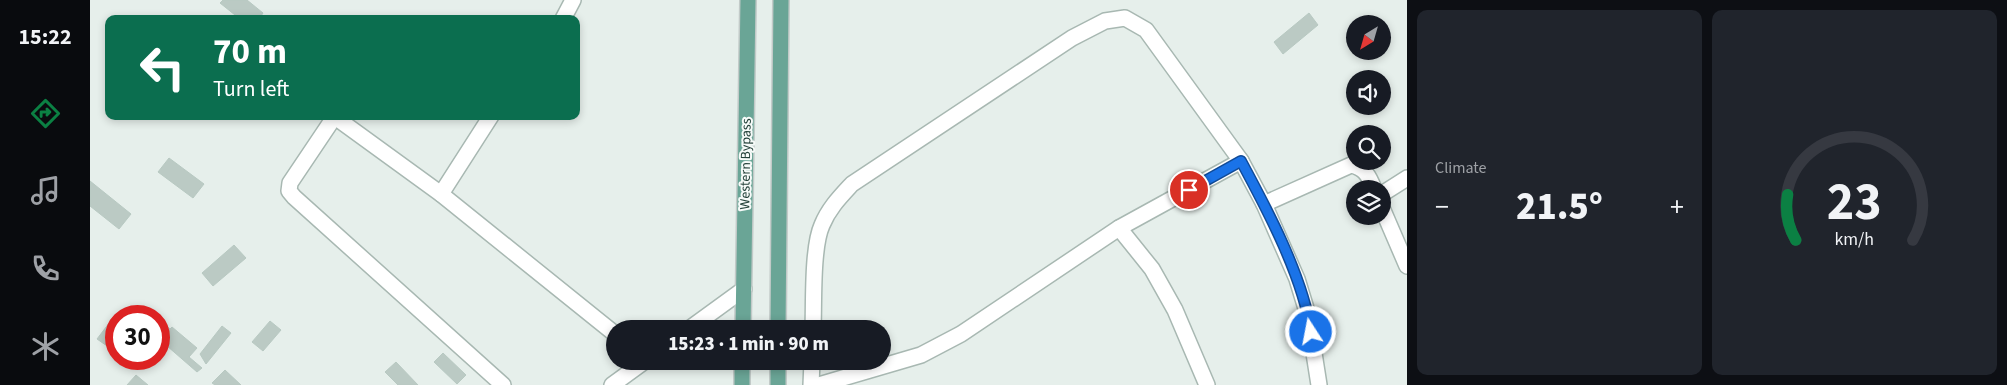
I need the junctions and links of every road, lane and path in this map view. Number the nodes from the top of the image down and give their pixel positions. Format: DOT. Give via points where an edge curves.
graph roads {
  1 [pos="573,0"];
  2 [pos="748,0"];
  3 [pos="781,0"];
  4 [pos="565,15"];
  5 [pos="333,120"];
  6 [pos="339,120"];
  7 [pos="489,120"];
  8 [pos="1241,161"];
  9 [pos="1407,178"];
  10 [pos="1370,180"];
  11 [pos="1391,188"];
  12 [pos="442,194"];
  13 [pos="1264,204"];
  14 [pos="1389,225"];
  15 [pos="1119,228"];
  16 [pos="1407,266"];
  17 [pos="744,289"];
  18 [pos="701,320"];
  19 [pos="743,320"];
  20 [pos="778,320"];
  21 [pos="813,320"];
  22 [pos="606,327"];
  23 [pos="632,370"];
  24 [pos="742,370"];
  25 [pos="778,370"];
  26 [pos="812,370"];
  27 [pos="503,385"];
  28 [pos="612,385"];
  29 [pos="742,385"];
  30 [pos="778,385"];
  31 [pos="811,385"];
  32 [pos="819,385"];
  33 [pos="1207,385"];
  34 [pos="1319,385"];
  1 -- 4 [label="street"];
  2 -- 17 [label="main road, Western Bypass"];
  3 -- 20 [label="main road"];
  5 -- 27 [label="street" via="290,183 289,191"];
  6 -- 12 [label="street"];
  7 -- 12 [label="street"];
  8 -- 13 [label="street"];
  8 -- 15 [label="street"];
  8 -- 21 [label="street" via="1146,30 1125,18 1105,20 982,96 852,184 836,201 822,226 816,256"];
  9 -- 11 [label="street"];
  10 -- 13 [label="street" via="1359,167 1351,165"];
  12 -- 22 [label="street"];
  13 -- 34 [label="street" via="1297,279 1308,315"];
  14 -- 16 [label="street"];
  15 -- 32 [label="street" via="962,334 921,355"];
  15 -- 33 [label="street" via="1152,269 1200,364"];
  17 -- 18 [label="street"];
  17 -- 19 [label="main road, Western Bypass"];
  23 -- 28 [label="street"];
  24 -- 29 [label="main road"];
  25 -- 30 [label="main road"];
  26 -- 31 [label="street"];
}
